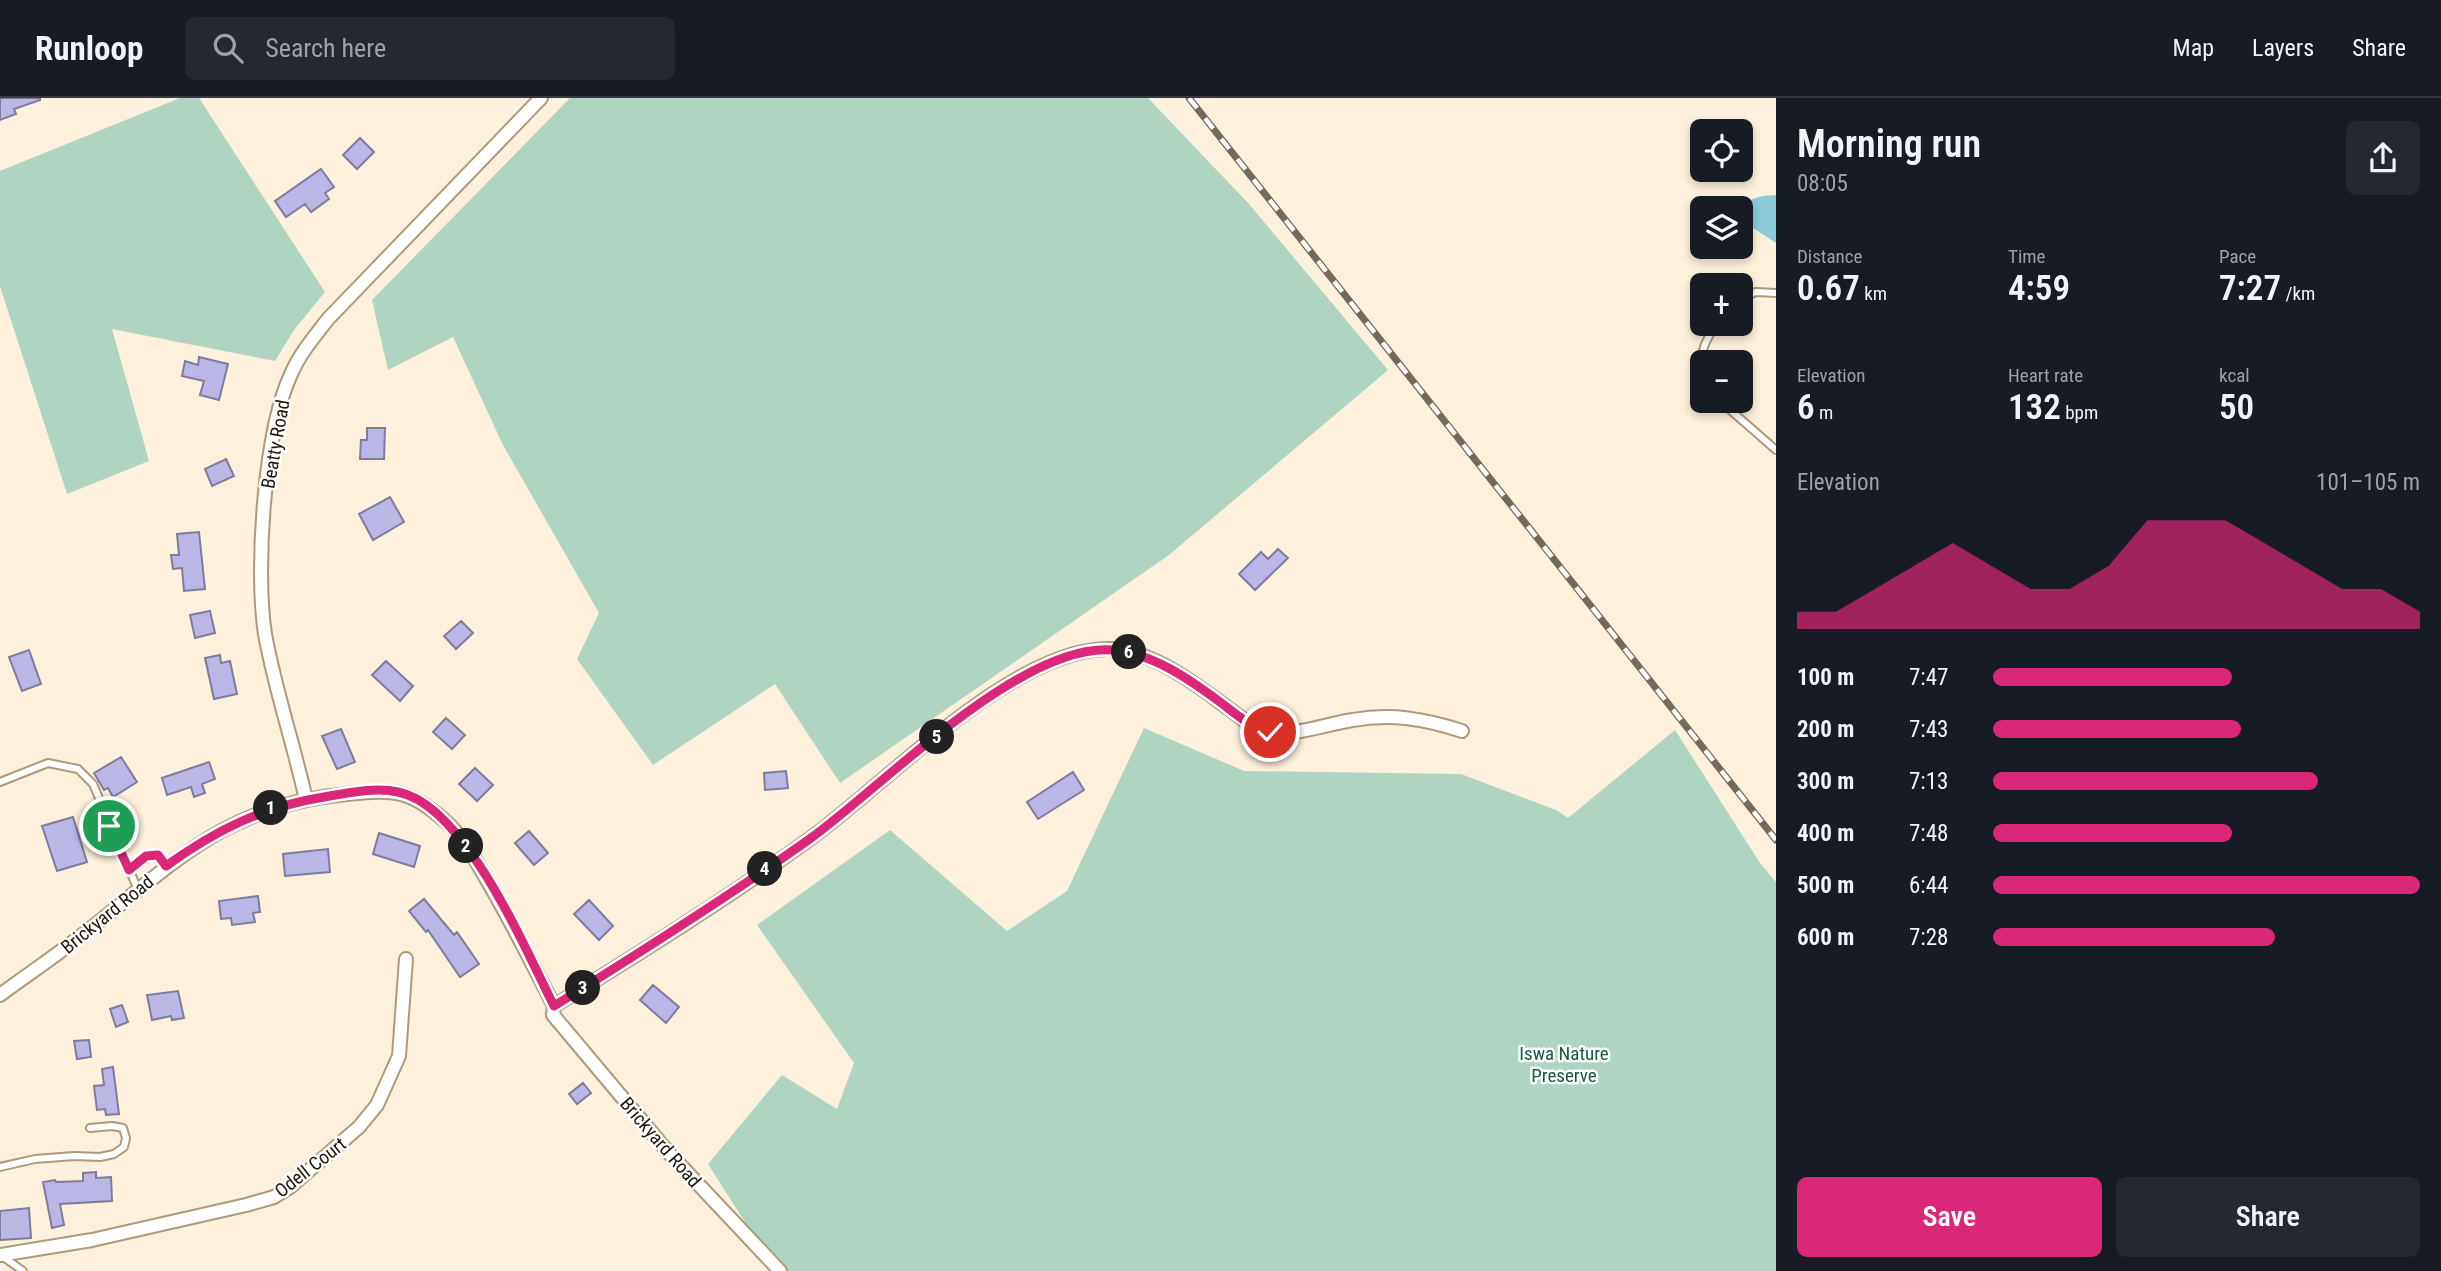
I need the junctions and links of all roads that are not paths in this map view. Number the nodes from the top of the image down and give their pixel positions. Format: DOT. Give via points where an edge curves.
graph roads {
  1 [pos="541,98"];
  2 [pos="1753,293"];
  3 [pos="1776,293"];
  4 [pos="1734,413"];
  5 [pos="1776,450"];
  6 [pos="1462,731"];
  7 [pos="0,782"];
  8 [pos="306,800"];
  9 [pos="166,866"];
  10 [pos="129,870"];
  11 [pos="138,890"];
  12 [pos="406,958"];
  13 [pos="0,995"];
  14 [pos="554,1006"];
  15 [pos="90,1128"];
  16 [pos="0,1167"];
  17 [pos="0,1255"];
  18 [pos="23,1271"];
  19 [pos="780,1271"];
  1 -- 8 [label="street, Beatty Road" via="328,319 304,350 281,400 264,522 263,612 276,685"];
  2 -- 3 [label="lane"];
  4 -- 5 [label="lane"];
  6 -- 14 [label="street" via="1430,721 1385,716 1270,732 1252,726 1181,675 1133,653 1107,649 1076,654 1024,675 986,699 812,837"];
  7 -- 10 [label="lane" via="48,763 78,769 93,784"];
  8 -- 9 [label="street, Brickyard Road" via="228,827"];
  8 -- 14 [label="street, Brickyard Road" via="398,792 444,820 473,856"];
  9 -- 10 [label="lane" via="152,854"];
  9 -- 11 [label="street, Brickyard Road"];
  10 -- 11 [label="lane"];
  11 -- 13 [label="street, Brickyard Road"];
  12 -- 17 [label="street, Odell Court" via="399,1056 377,1105 351,1135 290,1186 274,1197 246,1205 92,1240"];
  14 -- 19 [label="street, Brickyard Road" via="553,1015 668,1152"];
  15 -- 16 [label="lane" via="122,1128 124,1147 100,1157 35,1159"];
  17 -- 18 [label="lane"];
}
